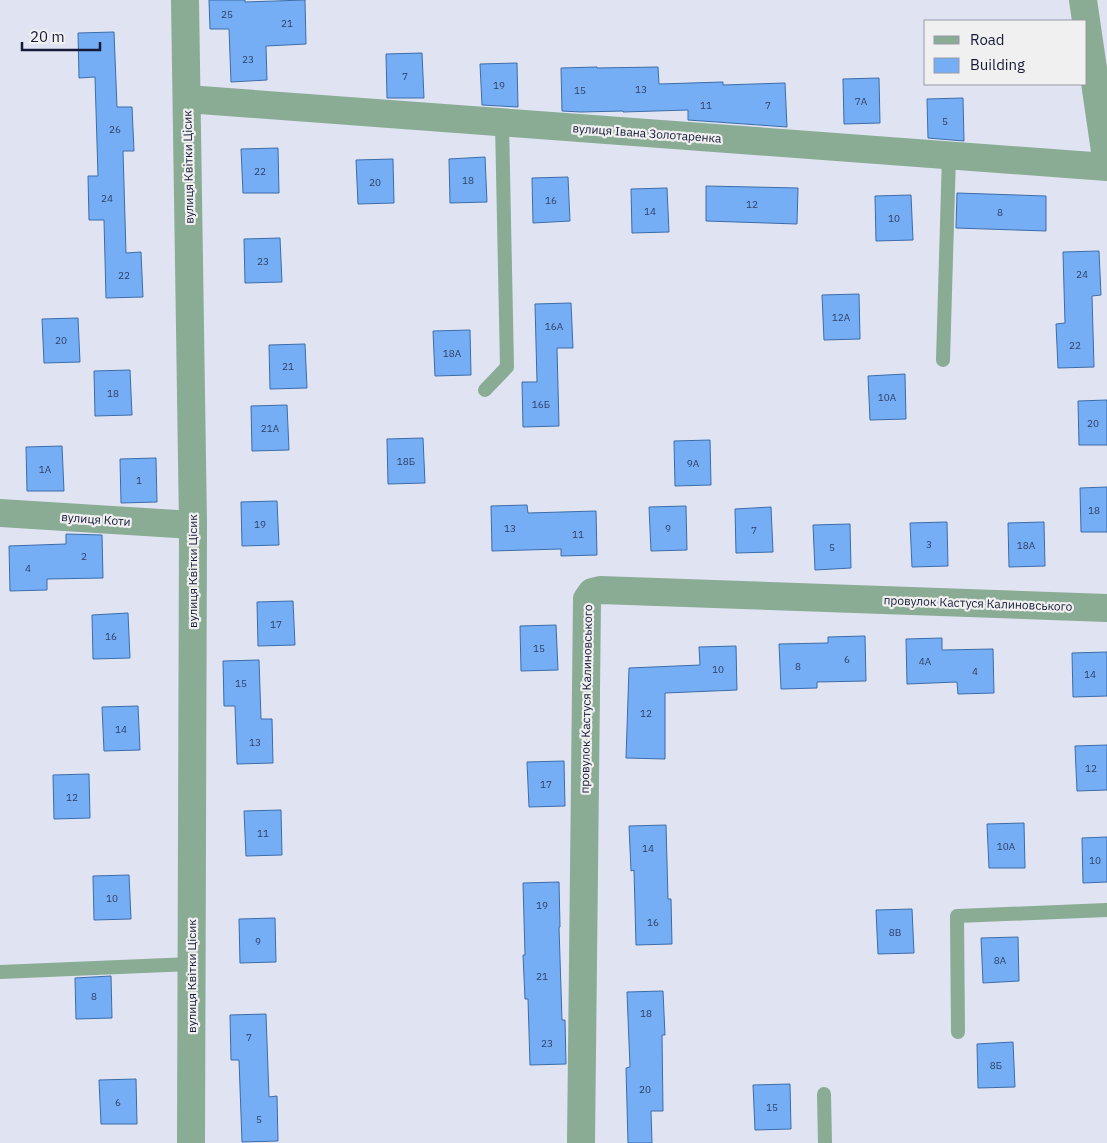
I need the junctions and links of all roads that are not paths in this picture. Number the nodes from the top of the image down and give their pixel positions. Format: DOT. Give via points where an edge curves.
graph roads {
  1 [pos="186,0"];
  2 [pos="1083,0"];
  3 [pos="1086,20"];
  4 [pos="1087,28"];
  5 [pos="188,99"];
  6 [pos="502,122"];
  7 [pos="949,156"];
  8 [pos="1107,166"];
  9 [pos="943,360"];
  10 [pos="485,390"];
  11 [pos="0,513"];
  12 [pos="193,525"];
  13 [pos="1107,608"];
  14 [pos="1107,910"];
  15 [pos="191,964"];
  16 [pos="0,972"];
  17 [pos="958,1032"];
  18 [pos="824,1094"];
  19 [pos="191,1143"];
  20 [pos="581,1143"];
  21 [pos="824,1143"];
  1 -- 5 [label="street, вулиця Квітки Цісик"];
  2 -- 3 [label="street"];
  4 -- 8 [label="street"];
  5 -- 6 [label="street, вулиця Івана Золотаренка"];
  5 -- 12 [label="street, вулиця Квітки Цісик"];
  6 -- 7 [label="street, вулиця Івана Золотаренка"];
  6 -- 10 [label="lane" via="507,367"];
  7 -- 8 [label="street, вулиця Івана Золотаренка"];
  7 -- 9 [label="lane"];
  11 -- 12 [label="street, вулиця Коти"];
  12 -- 15 [label="street, вулиця Квітки Цісик"];
  13 -- 20 [label="street, провулок Кастуся Калиновського" via="592,592 587,599"];
  14 -- 17 [label="lane" via="957,916"];
  15 -- 16 [label="lane"];
  15 -- 19 [label="street, вулиця Квітки Цісик"];
  18 -- 21 [label="lane"];
}
